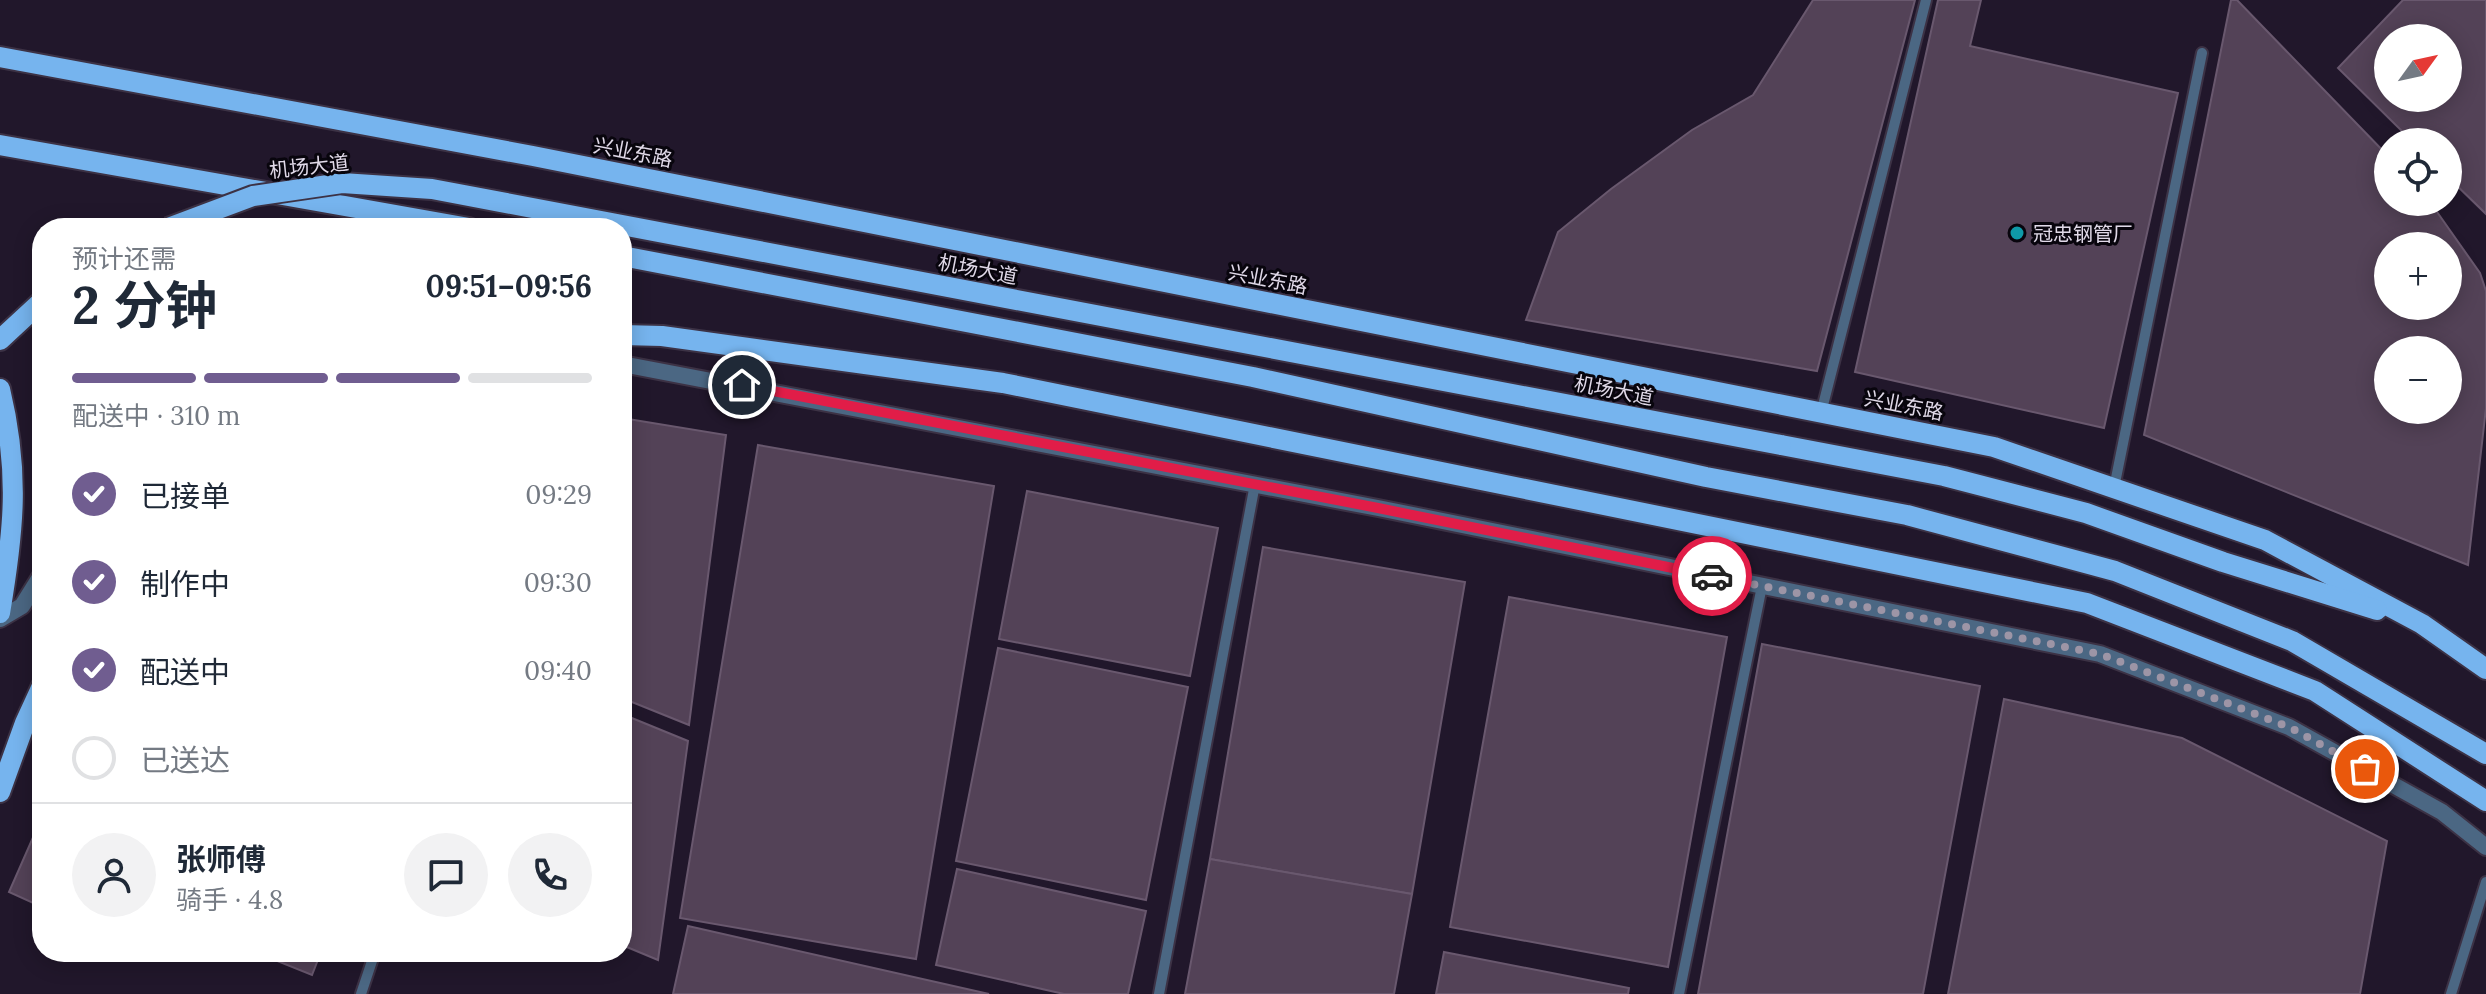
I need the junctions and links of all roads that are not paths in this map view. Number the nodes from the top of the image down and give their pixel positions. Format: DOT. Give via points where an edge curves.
graph roads {
  1 [pos="1926,0"];
  2 [pos="2202,53"];
  3 [pos="0,57"];
  4 [pos="0,145"];
  5 [pos="195,218"];
  6 [pos="412,218"];
  7 [pos="585,218"];
  8 [pos="632,227"];
  9 [pos="632,258"];
  10 [pos="32,310"];
  11 [pos="632,335"];
  12 [pos="0,340"];
  13 [pos="632,366"];
  14 [pos="0,389"];
  15 [pos="1821,413"];
  16 [pos="1255,484"];
  17 [pos="2114,488"];
  18 [pos="1762,586"];
  19 [pos="32,590"];
  20 [pos="0,613"];
  21 [pos="0,619"];
  22 [pos="2422,624"];
  23 [pos="2486,669"];
  24 [pos="32,708"];
  25 [pos="2486,754"];
  26 [pos="0,792"];
  27 [pos="2486,801"];
  28 [pos="2486,847"];
  29 [pos="2486,882"];
  30 [pos="372,962"];
  31 [pos="361,994"];
  32 [pos="1159,994"];
  33 [pos="1679,994"];
  34 [pos="2451,994"];
  1 -- 15 [label="lane"];
  2 -- 17 [label="lane"];
  3 -- 15 [label="main road, 兴业东路" via="533,156"];
  4 -- 6 [label="main road"];
  5 -- 7 [label="main road, 机场大道, bridge" via="253,196 342,183 432,189"];
  8 -- 22 [label="main road, 机场大道, bridge" via="1944,476 2086,513"];
  9 -- 25 [label="main road" via="1253,377 1706,477 1907,515 2115,571 2292,641"];
  10 -- 12 [label="main road"];
  11 -- 27 [label="main road" via="1003,383 2087,603 2315,691"];
  13 -- 16 [label="street"];
  14 -- 20 [label="main road" via="15,499"];
  15 -- 17 [label="main road, 兴业东路" via="1994,447"];
  16 -- 18 [label="street"];
  16 -- 32 [label="lane"];
  17 -- 22 [label="main road, 兴业东路" via="2265,540"];
  18 -- 28 [label="street" via="2100,654 2289,727 2442,812"];
  18 -- 33 [label="lane"];
  19 -- 21 [label="street" via="22,606"];
  22 -- 23 [label="main road, 兴业东路"];
  24 -- 26 [label="main road"];
  29 -- 34 [label="lane"];
  30 -- 31 [label="lane"];
}
